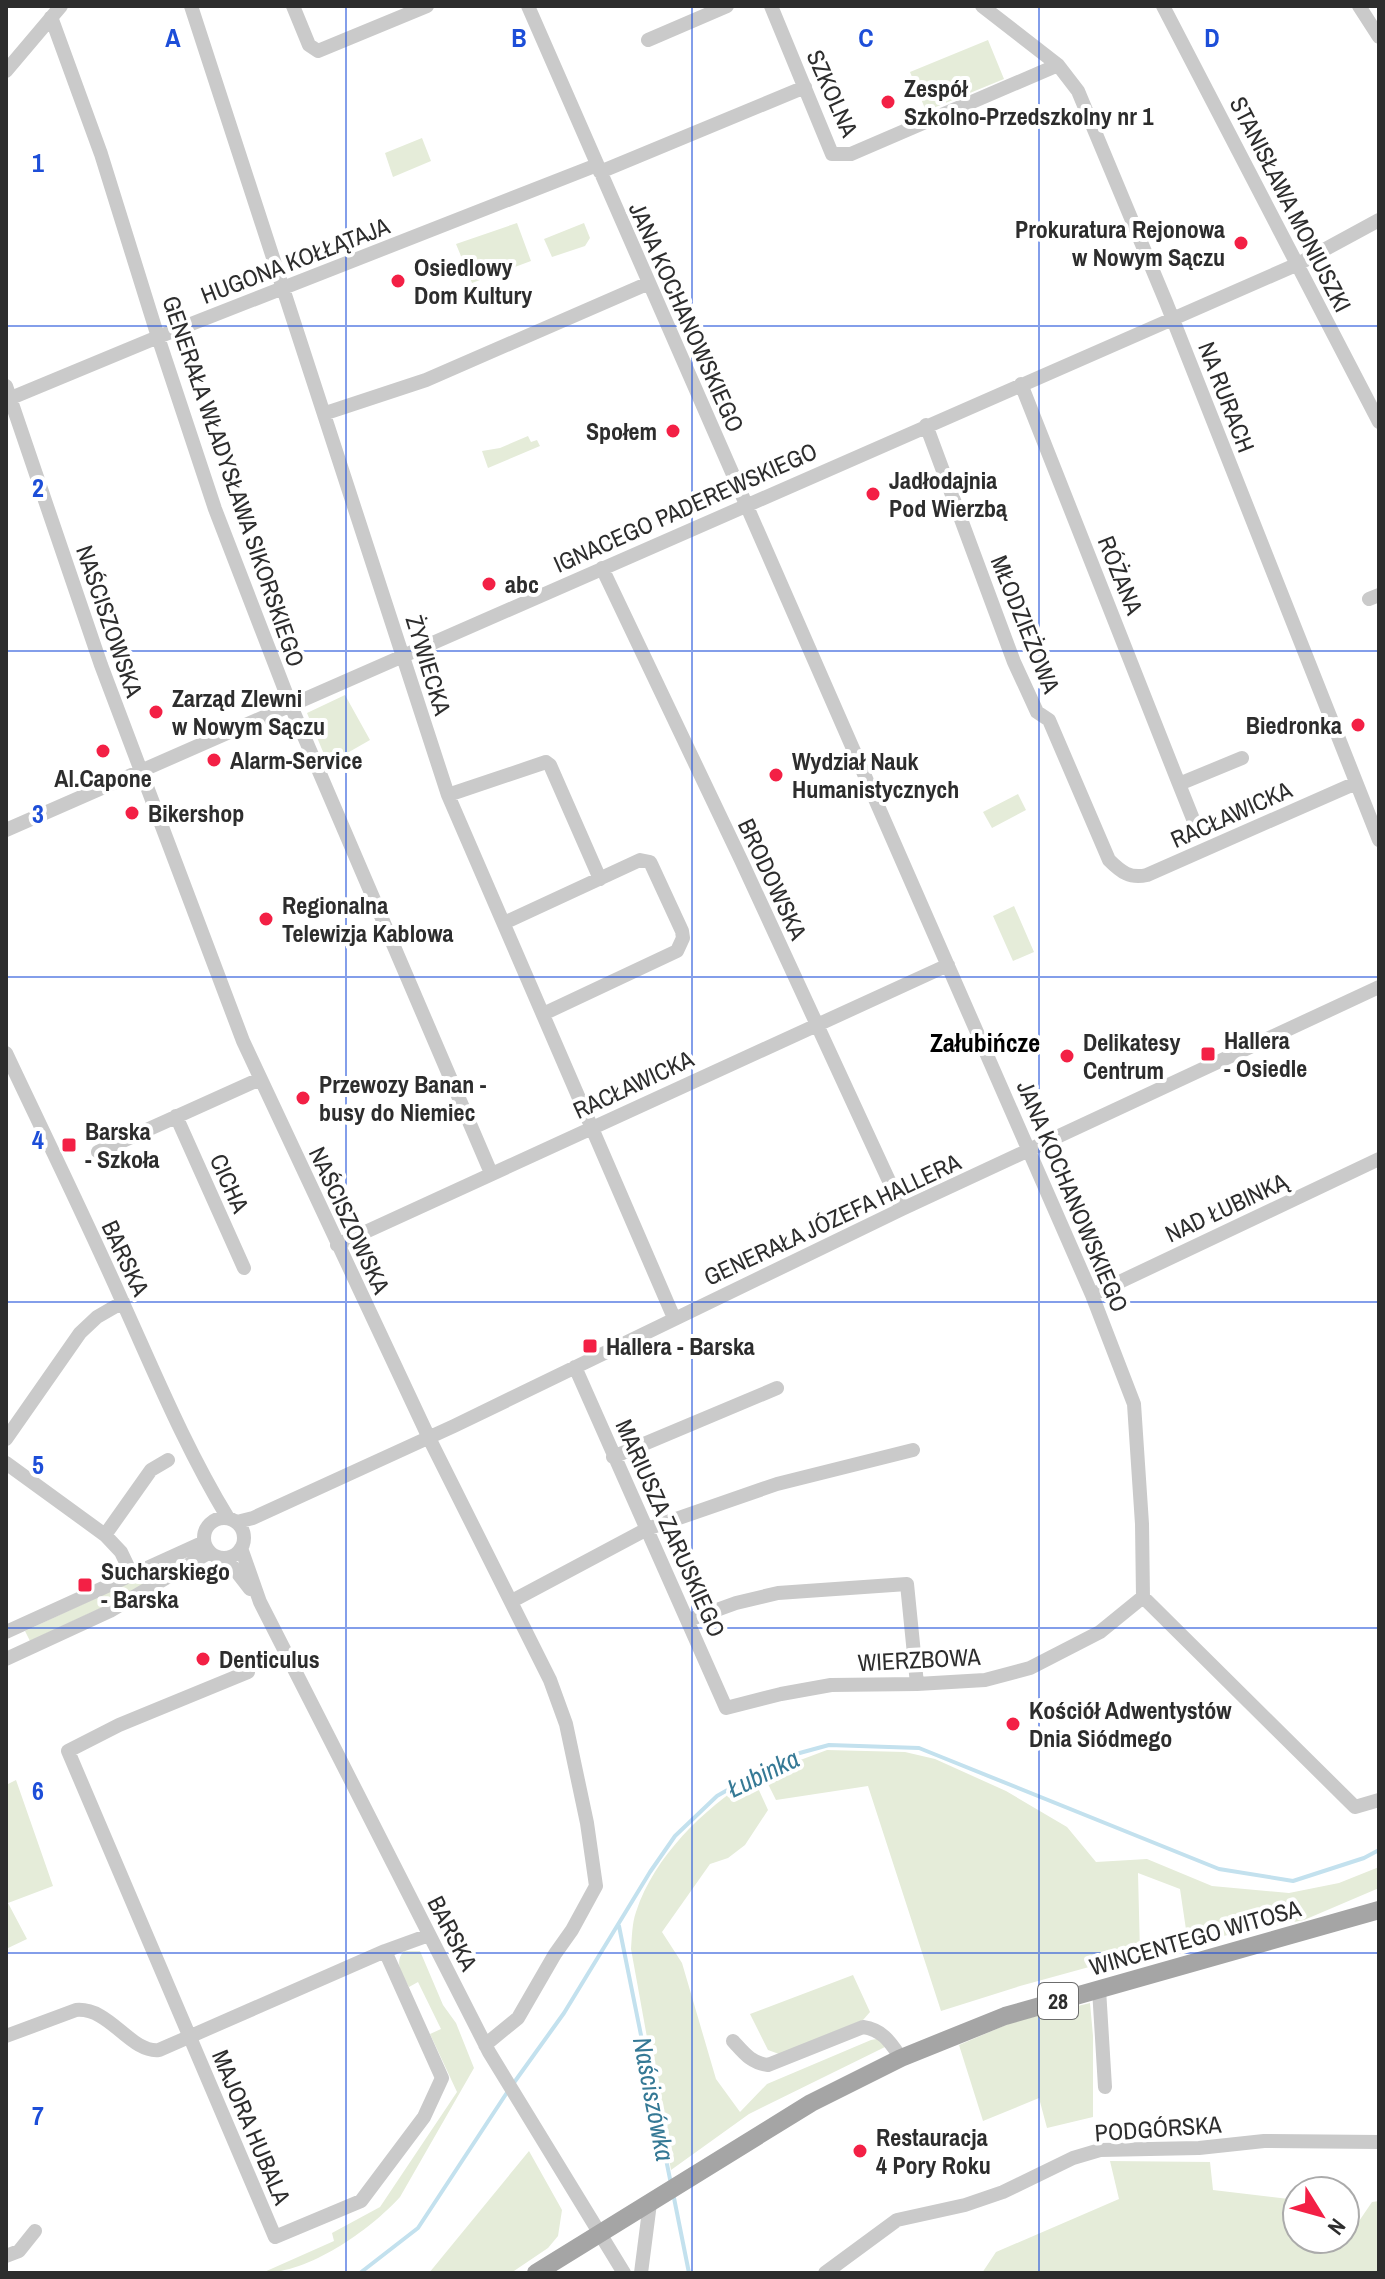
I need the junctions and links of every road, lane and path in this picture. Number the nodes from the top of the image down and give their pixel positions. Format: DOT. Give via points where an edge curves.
graph roads {
  1 [pos="191,6"];
  2 [pos="293,6"];
  3 [pos="528,6"];
  4 [pos="727,6"];
  5 [pos="771,6"];
  6 [pos="982,6"];
  7 [pos="1163,6"];
  8 [pos="1359,6"];
  9 [pos="421,7"];
  10 [pos="56,12"];
  11 [pos="1379,37"];
  12 [pos="648,40"];
  13 [pos="1058,65"];
  14 [pos="6,71"];
  15 [pos="805,87"];
  16 [pos="599,168"];
  17 [pos="1379,220"];
  18 [pos="1298,264"];
  19 [pos="649,283"];
  20 [pos="284,288"];
  21 [pos="1172,318"];
  22 [pos="158,337"];
  23 [pos="1021,384"];
  24 [pos="8,392"];
  25 [pos="326,413"];
  26 [pos="1379,422"];
  27 [pos="926,425"];
  28 [pos="745,505"];
  29 [pos="602,568"];
  30 [pos="402,656"];
  31 [pos="291,706"];
  32 [pos="1242,758"];
  33 [pos="141,771"];
  34 [pos="1356,783"];
  35 [pos="1179,784"];
  36 [pos="448,795"];
  37 [pos="6,830"];
  38 [pos="1199,834"];
  39 [pos="1379,840"];
  40 [pos="1122,872"];
  41 [pos="600,879"];
  42 [pos="504,923"];
  43 [pos="948,965"];
  44 [pos="1379,987"];
  45 [pos="543,1014"];
  46 [pos="815,1025"];
  47 [pos="6,1053"];
  48 [pos="260,1079"];
  49 [pos="176,1116"];
  50 [pos="592,1127"];
  51 [pos="1029,1150"];
  52 [pos="98,1152"];
  53 [pos="1379,1159"];
  54 [pos="491,1173"];
  55 [pos="902,1209"];
  56 [pos="337,1245"];
  57 [pos="244,1268"];
  58 [pos="1092,1295"];
  59 [pos="123,1302"];
  60 [pos="674,1318"];
  61 [pos="575,1367"];
  62 [pos="777,1388"];
  63 [pos="429,1438"];
  64 [pos="6,1439"];
  65 [pos="913,1450"];
  66 [pos="613,1457"];
  67 [pos="168,1460"];
  68 [pos="6,1463"];
  69 [pos="206,1482"];
  70 [pos="306,1494"];
  71 [pos="232,1520"];
  72 [pos="211,1522"];
  73 [pos="647,1529"];
  74 [pos="105,1535"];
  75 [pos="243,1542"];
  76 [pos="207,1547"];
  77 [pos="226,1558"];
  78 [pos="131,1573"];
  79 [pos="1143,1597"];
  80 [pos="512,1601"];
  81 [pos="260,1602"];
  82 [pos="689,1620"];
  83 [pos="6,1632"];
  84 [pos="6,1659"];
  85 [pos="248,1672"];
  86 [pos="917,1684"];
  87 [pos="726,1708"];
  88 [pos="1379,1800"];
  89 [pos="1379,1910"];
  90 [pos="429,1935"];
  91 [pos="385,1951"];
  92 [pos="1099,1989"];
  93 [pos="6,2036"];
  94 [pos="189,2037"];
  95 [pos="733,2041"];
  96 [pos="487,2048"];
  97 [pos="901,2058"];
  98 [pos="1105,2087"];
  99 [pos="1379,2142"];
  100 [pos="656,2199"];
  101 [pos="35,2231"];
  102 [pos="601,2233"];
  103 [pos="6,2256"];
  104 [pos="536,2273"];
  105 [pos="624,2273"];
  106 [pos="641,2273"];
  107 [pos="825,2273"];
  1 -- 20 [label="street, ŻYWIECKA"];
  2 -- 9 [label="street" via="309,45 318,51"];
  3 -- 16 [label="street, JANA KOCHANOWSKIEGO"];
  4 -- 12 [label="street"];
  5 -- 15 [label="street, SZKOLNA"];
  6 -- 13 [label="street, NA RURACH"];
  7 -- 18 [label="street, STANISŁAWA MONIUSZKI"];
  8 -- 11 [label="street"];
  10 -- 14 [label="street"];
  10 -- 22 [label="street, GENERAŁA WŁADYSŁAWA SIKORSKIEGO"];
  13 -- 15 [label="street, SZKOLNA" via="847,155 829,150"];
  13 -- 21 [label="street, NA RURACH" via="1078,91"];
  15 -- 16 [label="street, HUGONA KOŁŁĄTAJA"];
  16 -- 19 [label="street, JANA KOCHANOWSKIEGO"];
  16 -- 20 [label="street, HUGONA KOŁŁĄTAJA"];
  17 -- 18 [label="street, IGNACEGO PADEREWSKIEGO"];
  18 -- 21 [label="street, IGNACEGO PADEREWSKIEGO"];
  18 -- 26 [label="street, STANISŁAWA MONIUSZKI"];
  19 -- 25 [label="street" via="426,380"];
  19 -- 28 [label="street, JANA KOCHANOWSKIEGO"];
  20 -- 22 [label="street, HUGONA KOŁŁĄTAJA"];
  20 -- 25 [label="street, ŻYWIECKA"];
  21 -- 23 [label="street, IGNACEGO PADEREWSKIEGO"];
  21 -- 34 [label="street, NA RURACH"];
  22 -- 24 [label="street, HUGONA KOŁŁĄTAJA"];
  22 -- 31 [label="street, GENERAŁA WŁADYSŁAWA SIKORSKIEGO" via="215,509"];
  23 -- 27 [label="street, IGNACEGO PADEREWSKIEGO"];
  23 -- 35 [label="street, RÓŻANA"];
  24 -- 33 [label="street, NAŚCISZOWSKA"];
  25 -- 30 [label="street, ŻYWIECKA"];
  27 -- 28 [label="street, IGNACEGO PADEREWSKIEGO"];
  27 -- 40 [label="street, MŁODZIEŻOWA" via="1014,662 1037,712 1049,720 1109,860"];
  28 -- 29 [label="street, IGNACEGO PADEREWSKIEGO"];
  28 -- 43 [label="street, JANA KOCHANOWSKIEGO"];
  29 -- 30 [label="street, IGNACEGO PADEREWSKIEGO"];
  29 -- 46 [label="street, BRODOWSKA"];
  30 -- 31 [label="street, IGNACEGO PADEREWSKIEGO"];
  30 -- 36 [label="street, ŻYWIECKA"];
  31 -- 33 [label="street, IGNACEGO PADEREWSKIEGO"];
  31 -- 54 [label="street, GENERAŁA WŁADYSŁAWA SIKORSKIEGO"];
  32 -- 35 [label="street"];
  33 -- 37 [label="street, IGNACEGO PADEREWSKIEGO"];
  33 -- 48 [label="street, NAŚCISZOWSKA"];
  34 -- 39 [label="street, NA RURACH"];
  34 -- 40 [label="street, RACŁAWICKA" via="1147,875"];
  35 -- 38 [label="street, RÓŻANA"];
  36 -- 41 [label="street" via="546,762"];
  36 -- 42 [label="street, ŻYWIECKA"];
  41 -- 42 [label="street"];
  41 -- 45 [label="street" via="640,860 650,862 682,931 681,946"];
  42 -- 45 [label="street, ŻYWIECKA"];
  43 -- 46 [label="street, RACŁAWICKA"];
  43 -- 51 [label="street, JANA KOCHANOWSKIEGO"];
  44 -- 51 [label="street, GENERAŁA JÓZEFA HALLERA"];
  45 -- 50 [label="street, ŻYWIECKA"];
  46 -- 50 [label="street, RACŁAWICKA"];
  46 -- 55 [label="street, BRODOWSKA"];
  47 -- 59 [label="street, BARSKA"];
  48 -- 49 [label="street"];
  48 -- 56 [label="street, NAŚCISZOWSKA"];
  49 -- 52 [label="street"];
  49 -- 57 [label="street, CICHA"];
  50 -- 54 [label="street, RACŁAWICKA"];
  50 -- 60 [label="street, ŻYWIECKA"];
  51 -- 55 [label="street, GENERAŁA JÓZEFA HALLERA"];
  51 -- 58 [label="street, JANA KOCHANOWSKIEGO"];
  53 -- 58 [label="street, NAD ŁUBINKĄ"];
  54 -- 56 [label="street, RACŁAWICKA"];
  55 -- 60 [label="street, GENERAŁA JÓZEFA HALLERA"];
  56 -- 63 [label="street, NAŚCISZOWSKA"];
  58 -- 79 [label="street, JANA KOCHANOWSKIEGO" via="1134,1404"];
  59 -- 64 [label="street" via="80,1333"];
  59 -- 69 [label="street, BARSKA"];
  60 -- 61 [label="street, GENERAŁA JÓZEFA HALLERA"];
  61 -- 63 [label="street, GENERAŁA JÓZEFA HALLERA"];
  61 -- 66 [label="street, MARIUSZA ZARUSKIEGO"];
  62 -- 66 [label="street"];
  63 -- 70 [label="street, GENERAŁA JÓZEFA HALLERA"];
  63 -- 80 [label="street, NAŚCISZOWSKA"];
  65 -- 73 [label="street" via="777,1484"];
  66 -- 73 [label="street, MARIUSZA ZARUSKIEGO"];
  67 -- 74 [label="street" via="151,1470"];
  68 -- 74 [label="street"];
  69 -- 71 [label="street, BARSKA"];
  69 -- 72 [label="street, BARSKA"];
  70 -- 71 [label="street, GENERAŁA JÓZEFA HALLERA" via="253,1518"];
  70 -- 75 [label="street, GENERAŁA JÓZEFA HALLERA"];
  71 -- 72 [label="street"];
  71 -- 75 [label="street"];
  72 -- 76 [label="street"];
  73 -- 80 [label="street"];
  73 -- 82 [label="street, MARIUSZA ZARUSKIEGO"];
  74 -- 78 [label="street"];
  75 -- 77 [label="street"];
  75 -- 81 [label="street, BARSKA"];
  76 -- 77 [label="street"];
  76 -- 78 [label="street"];
  76 -- 84 [label="street" via="110,1611"];
  77 -- 81 [label="street, BARSKA"];
  78 -- 83 [label="street"];
  79 -- 86 [label="street, WIERZBOWA" via="1100,1632 1030,1668 985,1680"];
  79 -- 88 [label="street" via="1355,1807"];
  80 -- 96 [label="street, NAŚCISZOWSKA" via="566,1724 596,1886 518,2018"];
  81 -- 90 [label="street, BARSKA"];
  82 -- 86 [label="street" via="778,1593 907,1584"];
  82 -- 87 [label="street, MARIUSZA ZARUSKIEGO"];
  85 -- 94 [label="street, MAJORA HUBALA" via="68,1751"];
  86 -- 87 [label="street, WIERZBOWA" via="831,1685"];
  89 -- 92 [label="main road, WINCENTEGO WITOSA / 28"];
  90 -- 91 [label="street, MAJORA HUBALA"];
  90 -- 96 [label="street, BARSKA"];
  91 -- 94 [label="street, MAJORA HUBALA"];
  91 -- 94 [label="street, MAJORA HUBALA" via="442,2078 424,2117 361,2201 275,2237"];
  92 -- 97 [label="main road, WINCENTEGO WITOSA / 28" via="1005,2016"];
  92 -- 98 [label="street"];
  93 -- 94 [label="street" via="85,2009 153,2051"];
  95 -- 97 [label="street" via="750,2059 768,2065 863,2027 885,2036"];
  96 -- 102 [label="street, BARSKA"];
  97 -- 100 [label="main road, WINCENTEGO WITOSA / 28" via="811,2103"];
  99 -- 107 [label="street, PODGÓRSKA" via="1264,2141 1100,2150 1003,2192 897,2220"];
  100 -- 102 [label="main road, WINCENTEGO WITOSA / 28"];
  100 -- 106 [label="street"];
  101 -- 103 [label="street" via="19,2251"];
  102 -- 104 [label="main road, 28"];
  102 -- 105 [label="street, BARSKA"];
}
